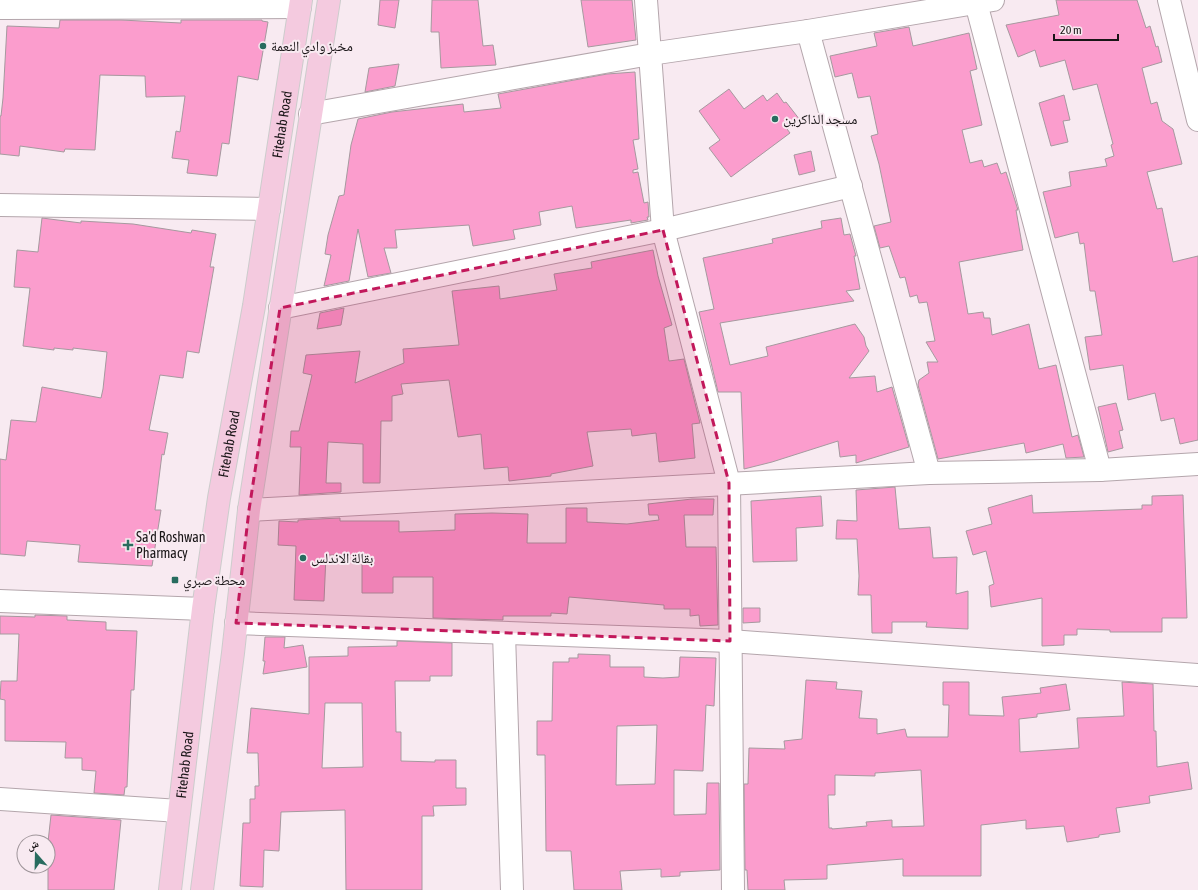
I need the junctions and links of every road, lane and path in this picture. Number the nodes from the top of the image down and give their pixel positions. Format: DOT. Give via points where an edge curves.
graph roads {
  1 [pos="329,0"];
  2 [pos="646,0"];
  3 [pos="1169,0"];
  4 [pos="985,2"];
  5 [pos="301,4"];
  6 [pos="0,8"];
  7 [pos="808,31"];
  8 [pos="650,54"];
  9 [pos="1197,113"];
  10 [pos="310,114"];
  11 [pos="851,186"];
  12 [pos="0,205"];
  13 [pos="269,209"];
  14 [pos="663,230"];
  15 [pos="280,308"];
  16 [pos="1198,464"];
  17 [pos="1100,470"];
  18 [pos="929,473"];
  19 [pos="729,483"];
  20 [pos="249,510"];
  21 [pos="0,601"];
  22 [pos="203,609"];
  23 [pos="236,623"];
  24 [pos="504,633"];
  25 [pos="730,641"];
  26 [pos="198,650"];
  27 [pos="233,653"];
  28 [pos="1198,674"];
  29 [pos="0,798"];
  30 [pos="179,811"];
  31 [pos="170,890"];
  32 [pos="202,890"];
  33 [pos="512,890"];
  34 [pos="733,890"];
  1 -- 10 [label="main road, Fitehab Road"];
  2 -- 8 [label="street"];
  3 -- 9 [label="street"];
  4 -- 7 [label="street"];
  4 -- 17 [label="street"];
  5 -- 6 [label="street"];
  5 -- 13 [label="main road, Fitehab Road"];
  7 -- 8 [label="street"];
  7 -- 11 [label="street"];
  8 -- 10 [label="street"];
  8 -- 14 [label="street"];
  10 -- 15 [label="main road, Fitehab Road"];
  11 -- 14 [label="street"];
  11 -- 18 [label="street"];
  12 -- 13 [label="street"];
  13 -- 22 [label="main road, Fitehab Road" via="219,498"];
  14 -- 15 [label="street"];
  14 -- 19 [label="street"];
  15 -- 20 [label="main road, Fitehab Road"];
  16 -- 17 [label="street"];
  17 -- 18 [label="street"];
  18 -- 19 [label="street"];
  19 -- 20 [label="street"];
  19 -- 25 [label="street"];
  20 -- 23 [label="main road, Fitehab Road"];
  21 -- 22 [label="street"];
  22 -- 26 [label="main road, Fitehab Road"];
  23 -- 24 [label="street"];
  23 -- 27 [label="main road, Fitehab Road"];
  24 -- 25 [label="street"];
  24 -- 33 [label="street"];
  25 -- 28 [label="street"];
  25 -- 34 [label="street"];
  26 -- 27 [label="main road"];
  26 -- 30 [label="main road, Fitehab Road"];
  27 -- 32 [label="main road, Fitehab Road"];
  29 -- 30 [label="street"];
  30 -- 31 [label="main road, Fitehab Road"];
}
